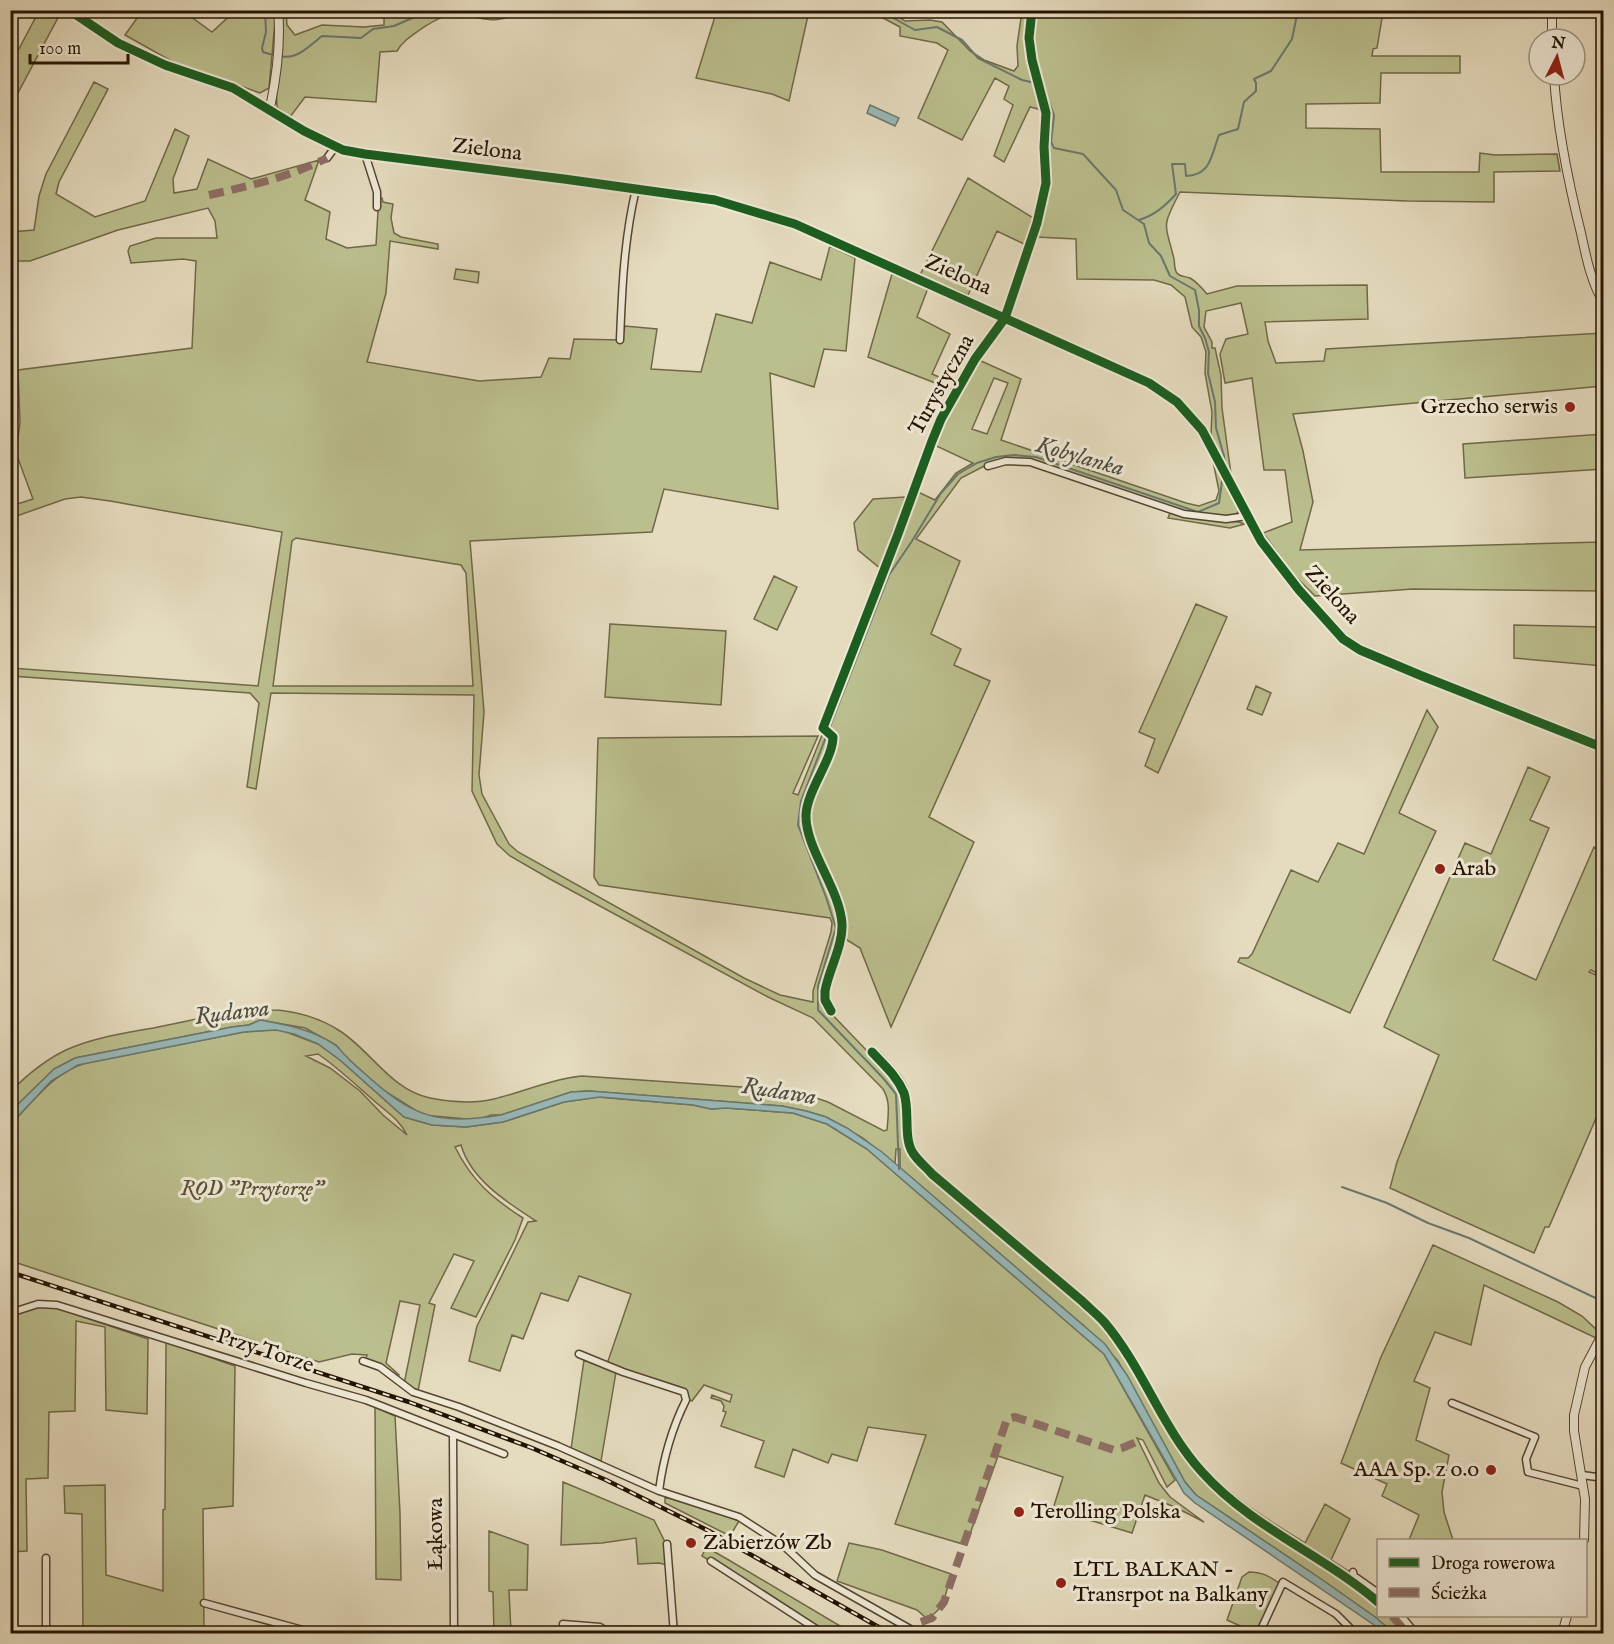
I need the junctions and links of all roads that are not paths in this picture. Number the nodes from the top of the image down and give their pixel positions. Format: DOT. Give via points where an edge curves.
graph roads {
  1 [pos="69,10"];
  2 [pos="278,10"];
  3 [pos="1032,10"];
  4 [pos="1552,10"];
  5 [pos="1552,27"];
  6 [pos="1555,87"];
  7 [pos="265,106"];
  8 [pos="336,146"];
  9 [pos="365,154"];
  10 [pos="327,158"];
  11 [pos="636,189"];
  12 [pos="377,207"];
  13 [pos="1604,303"];
  14 [pos="1005,318"];
  15 [pos="620,340"];
  16 [pos="988,466"];
  17 [pos="1246,516"];
  18 [pos="898,534"];
  19 [pos="1604,748"];
  20 [pos="10,1312"];
  21 [pos="1604,1331"];
  22 [pos="579,1354"];
  23 [pos="363,1361"];
  24 [pos="1452,1403"];
  25 [pos="453,1434"];
  26 [pos="504,1454"];
  27 [pos="1582,1475"];
  28 [pos="1604,1478"];
  29 [pos="1583,1486"];
  30 [pos="659,1491"];
  31 [pos="1584,1539"];
  32 [pos="667,1544"];
  33 [pos="46,1558"];
  34 [pos="711,1561"];
  35 [pos="1353,1572"];
  36 [pos="1377,1592"];
  37 [pos="204,1603"];
  38 [pos="1402,1617"];
  39 [pos="1567,1617"];
  40 [pos="563,1623"];
  41 [pos="605,1632"];
  42 [pos="673,1632"];
  43 [pos="46,1634"];
  44 [pos="317,1634"];
  45 [pos="454,1634"];
  46 [pos="824,1634"];
  47 [pos="919,1634"];
  48 [pos="1259,1634"];
  49 [pos="1356,1634"];
  50 [pos="1416,1634"];
  51 [pos="1562,1634"];
  1 -- 7 [label="street, Zielona" via="118,43 165,65 233,88"];
  2 -- 7 [label="street" via="279,47 271,103"];
  3 -- 14 [label="street, Turystyczna" via="1029,39 1046,113 1046,183 1037,223"];
  4 -- 5 [label="street"];
  6 -- 13 [label="street" via="1573,203"];
  7 -- 8 [label="street, Zielona"];
  8 -- 9 [label="street, Zielona"];
  8 -- 10 [label="street"];
  9 -- 11 [label="street, Zielona"];
  9 -- 12 [label="street" via="377,192"];
  11 -- 14 [label="street, Zielona" via="715,200 795,224"];
  11 -- 15 [label="street" via="625,250"];
  14 -- 17 [label="street, Zielona" via="1153,385 1177,402 1202,430"];
  14 -- 18 [label="street, Turystyczna" via="975,359 941,419"];
  16 -- 17 [label="street" via="1006,461 1030,462 1184,514 1226,519"];
  17 -- 19 [label="street, Zielona" via="1299,590 1342,639 1422,676"];
  20 -- 25 [label="street, Przy Torze" via="38,1304 57,1305 366,1400"];
  21 -- 27 [label="street" via="1585,1367 1574,1415"];
  22 -- 30 [label="street" via="680,1390 686,1396 665,1458"];
  23 -- 30 [label="street" via="380,1367 412,1392 558,1446"];
  24 -- 29 [label="street" via="1535,1437 1526,1460 1528,1472"];
  25 -- 26 [label="street, Przy Torze"];
  25 -- 45 [label="street, Łąkowa"];
  27 -- 28 [label="street"];
  27 -- 29 [label="street"];
  29 -- 31 [label="street"];
  30 -- 47 [label="street" via="740,1517 777,1540 815,1575"];
  32 -- 42 [label="street"];
  33 -- 43 [label="street"];
  34 -- 46 [label="street"];
  35 -- 36 [label="street"];
  37 -- 44 [label="street"];
  38 -- 50 [label="street"];
  39 -- 51 [label="street"];
  40 -- 41 [label="street" via="600,1627"];
  41 -- 42 [label="street"];
  48 -- 49 [label="street" via="1283,1582 1336,1614"];
}
